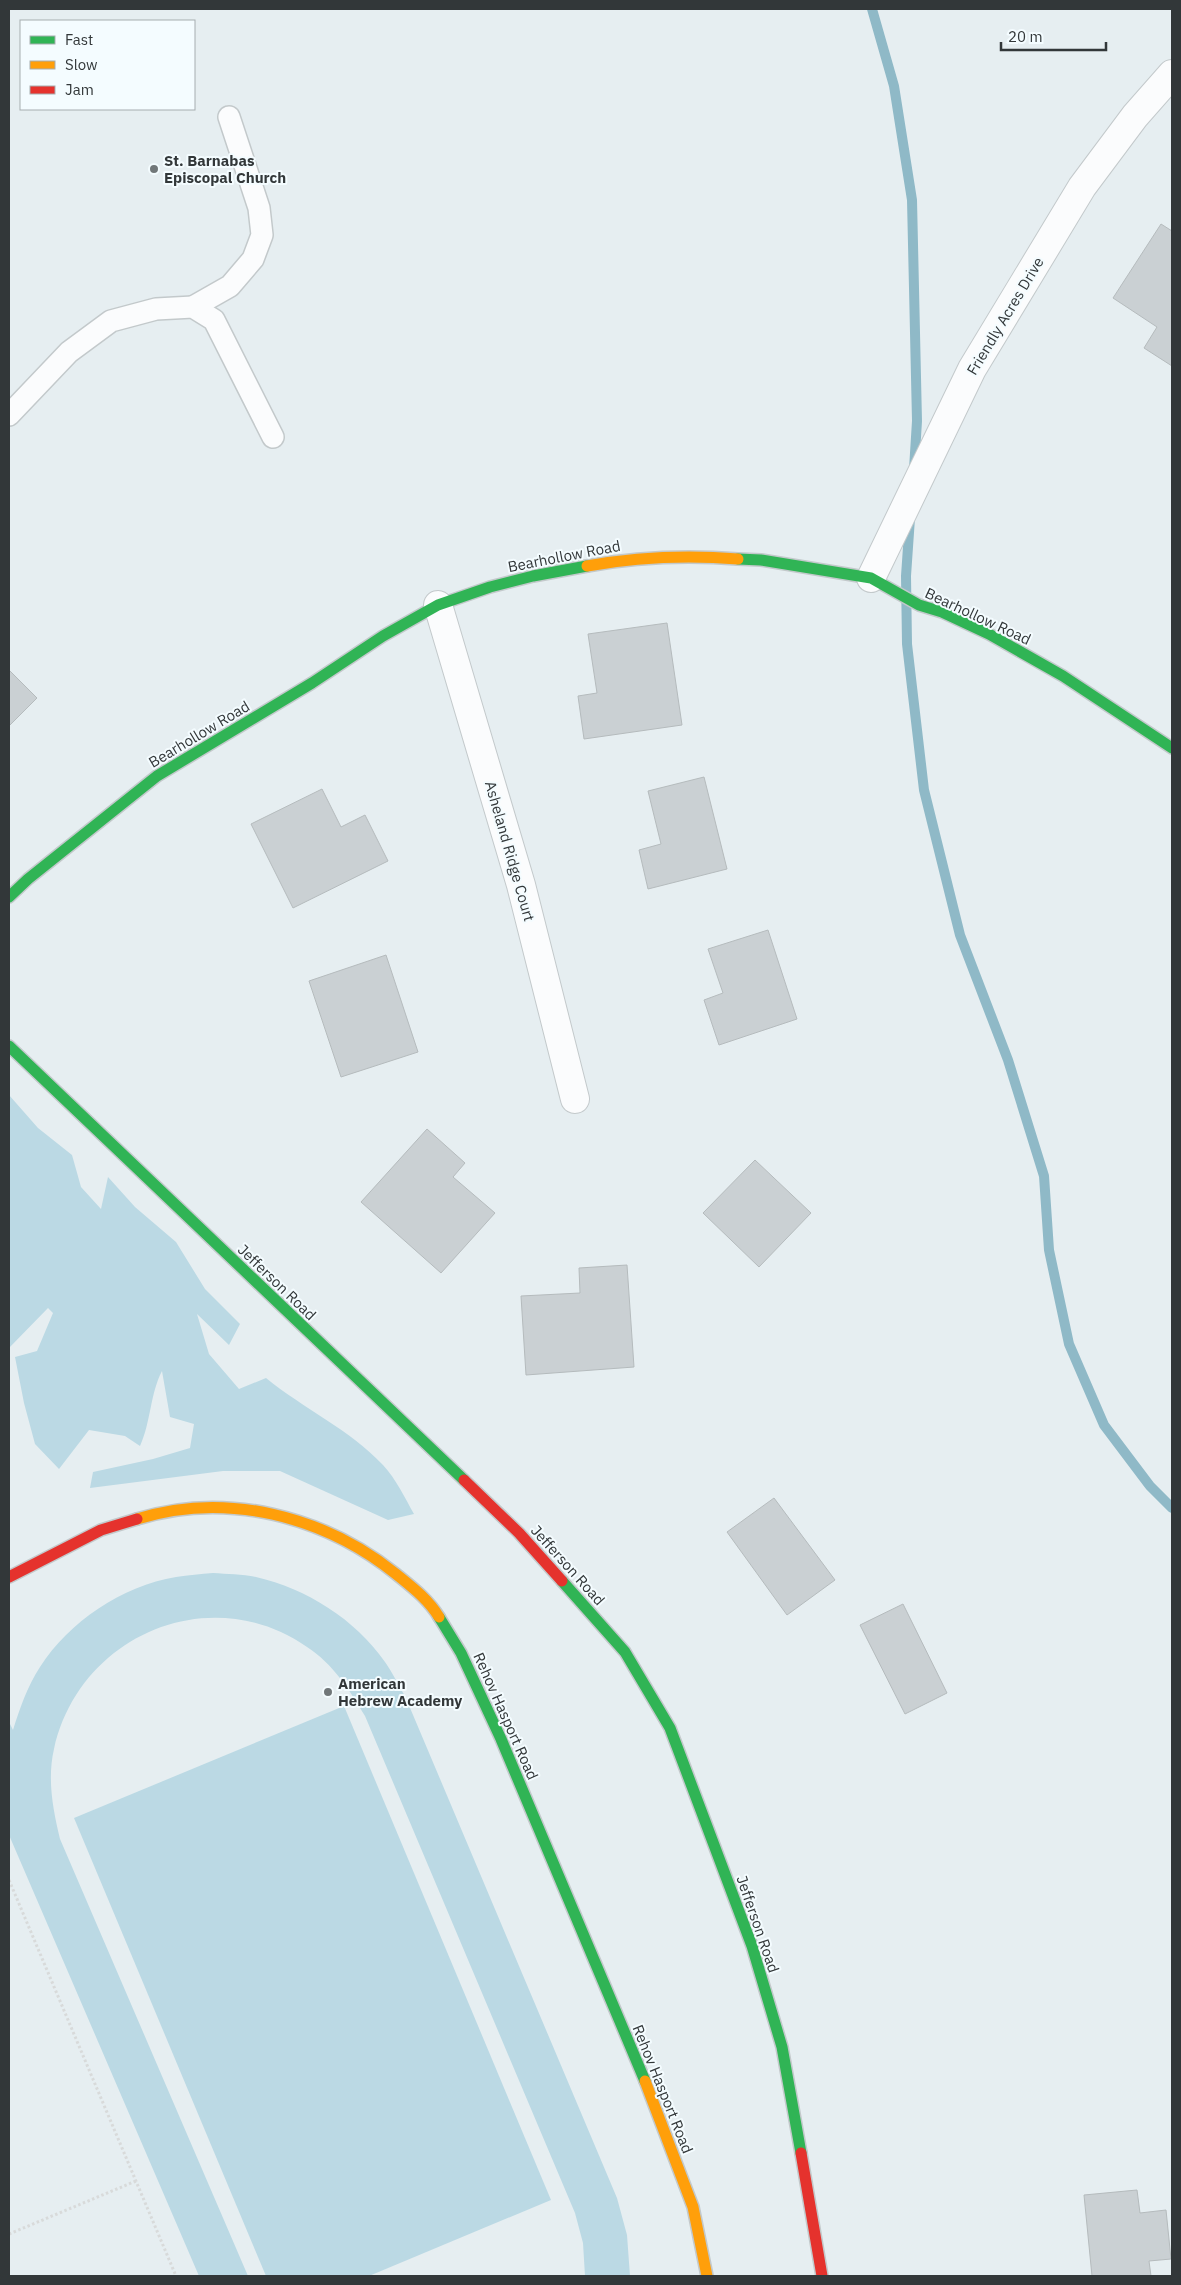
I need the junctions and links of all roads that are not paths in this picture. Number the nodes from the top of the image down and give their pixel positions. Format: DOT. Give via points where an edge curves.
graph roads {
  1 [pos="1172,74"];
  2 [pos="229,117"];
  3 [pos="193,307"];
  4 [pos="9,415"];
  5 [pos="273,437"];
  6 [pos="871,578"];
  7 [pos="438,605"];
  8 [pos="1172,748"];
  9 [pos="9,897"];
  10 [pos="9,1046"];
  11 [pos="575,1099"];
  12 [pos="9,1577"];
  13 [pos="707,2276"];
  14 [pos="822,2276"];
  1 -- 6 [label="street, Friendly Acres Drive" via="1135,116 1082,187 972,369"];
  2 -- 3 [label="lane" via="259,208 262,235 253,259 230,286"];
  3 -- 4 [label="lane" via="156,309 111,321 69,352"];
  3 -- 5 [label="lane" via="214,320"];
  6 -- 7 [label="street, Bearhollow Road" via="761,560 697,556 624,559 533,576"];
  6 -- 8 [label="street, Bearhollow Road" via="919,605 942,612 997,639 1063,676"];
  7 -- 9 [label="street, Bearhollow Road" via="157,776"];
  7 -- 11 [label="street, Asheland Ridge Court" via="521,885"];
  10 -- 14 [label="street, Jefferson Road" via="519,1533 625,1652 670,1728 752,1946 782,2047"];
  12 -- 13 [label="street, Rehov Hasport Road" via="100,1530 159,1512 205,1508 255,1510 305,1522 345,1540 384,1564 419,1592 436,1612 461,1653 501,1739 648,2089 693,2207"];
}
